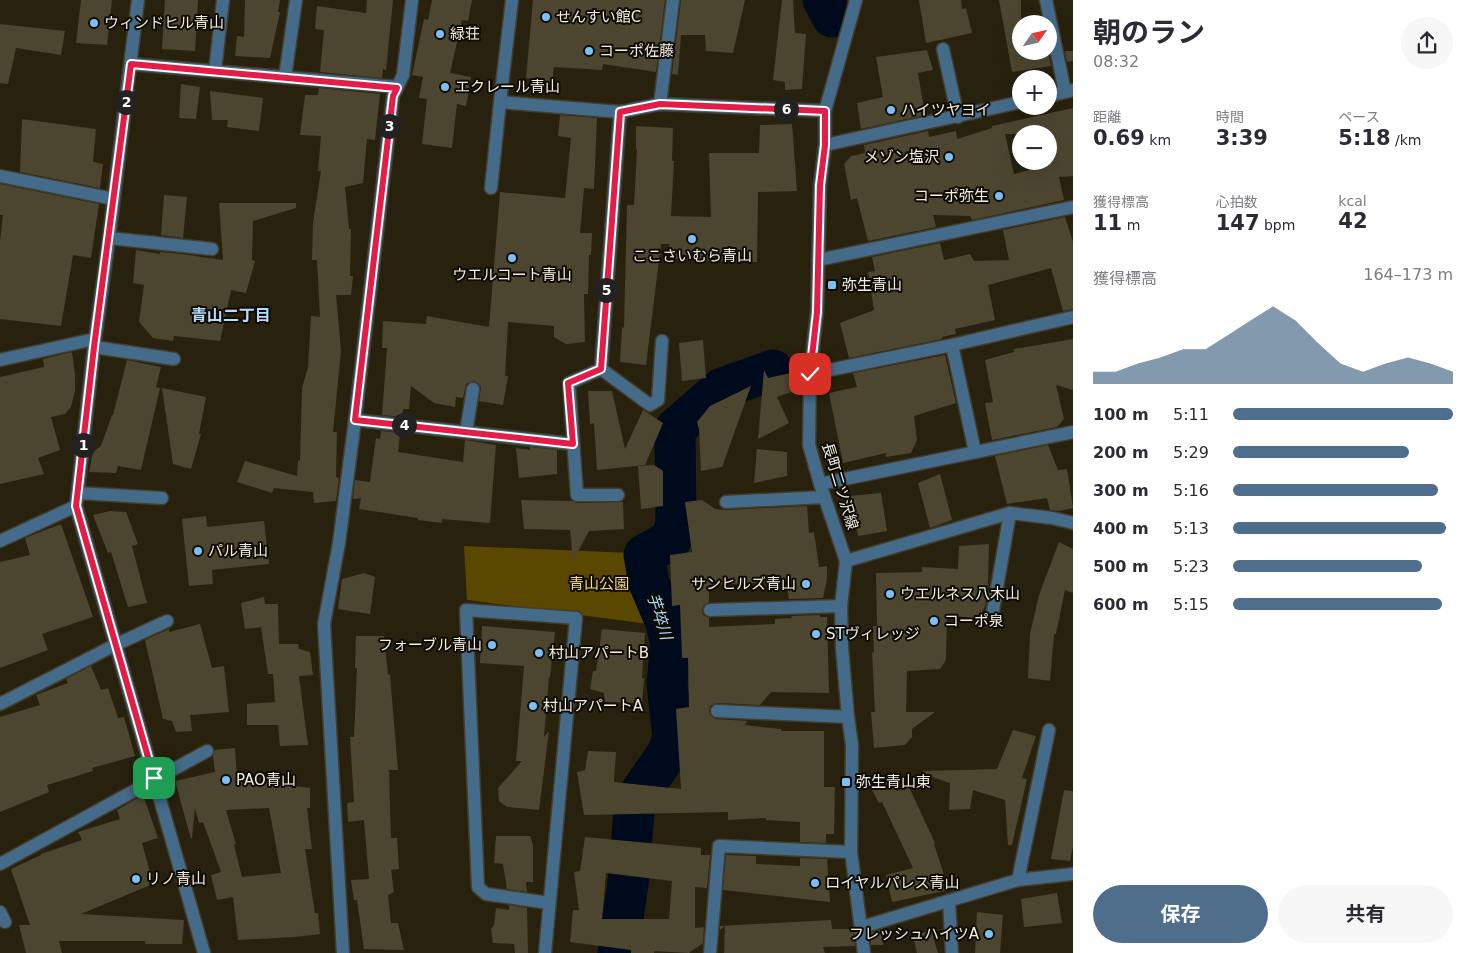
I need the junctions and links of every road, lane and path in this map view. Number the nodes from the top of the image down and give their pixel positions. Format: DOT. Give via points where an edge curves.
graph roads {
  1 [pos="138,0"];
  2 [pos="224,0"];
  3 [pos="296,0"];
  4 [pos="412,0"];
  5 [pos="512,0"];
  6 [pos="673,0"];
  7 [pos="856,0"];
  8 [pos="1046,0"];
  9 [pos="943,49"];
  10 [pos="131,64"];
  11 [pos="215,71"];
  12 [pos="285,78"];
  13 [pos="397,88"];
  14 [pos="1069,91"];
  15 [pos="500,102"];
  16 [pos="660,104"];
  17 [pos="1012,104"];
  18 [pos="825,111"];
  19 [pos="620,112"];
  20 [pos="958,117"];
  21 [pos="825,145"];
  22 [pos="0,176"];
  23 [pos="491,188"];
  24 [pos="114,199"];
  25 [pos="1073,207"];
  26 [pos="109,238"];
  27 [pos="212,249"];
  28 [pos="818,260"];
  29 [pos="1073,316"];
  30 [pos="662,341"];
  31 [pos="94,343"];
  32 [pos="952,345"];
  33 [pos="174,359"];
  34 [pos="0,360"];
  35 [pos="601,369"];
  36 [pos="810,374"];
  37 [pos="473,390"];
  38 [pos="355,420"];
  39 [pos="466,432"];
  40 [pos="1073,432"];
  41 [pos="573,444"];
  42 [pos="975,452"];
  43 [pos="820,484"];
  44 [pos="78,493"];
  45 [pos="618,495"];
  46 [pos="824,497"];
  47 [pos="162,498"];
  48 [pos="726,502"];
  49 [pos="76,506"];
  50 [pos="1010,513"];
  51 [pos="1073,523"];
  52 [pos="0,541"];
  53 [pos="846,561"];
  54 [pos="841,606"];
  55 [pos="710,610"];
  56 [pos="167,621"];
  57 [pos="991,622"];
  58 [pos="116,644"];
  59 [pos="0,704"];
  60 [pos="717,711"];
  61 [pos="848,717"];
  62 [pos="1049,730"];
  63 [pos="207,751"];
  64 [pos="154,778"];
  65 [pos="851,852"];
  66 [pos="0,864"];
  67 [pos="1073,874"];
  68 [pos="1018,880"];
  69 [pos="949,902"];
  70 [pos="549,903"];
  71 [pos="862,928"];
  72 [pos="204,953"];
  73 [pos="343,953"];
  74 [pos="545,953"];
  75 [pos="710,953"];
  76 [pos="864,953"];
  77 [pos="952,953"];
  1 -- 10 [label="street"];
  2 -- 11 [label="street"];
  3 -- 12 [label="street"];
  4 -- 13 [label="street" via="403,75"];
  5 -- 15 [label="street"];
  6 -- 16 [label="street"];
  7 -- 18 [label="street, 長町二ツ沢線"];
  8 -- 14 [label="street"];
  9 -- 20 [label="street"];
  10 -- 11 [label="street"];
  10 -- 24 [label="street"];
  11 -- 12 [label="street"];
  12 -- 13 [label="street"];
  13 -- 38 [label="street" via="393,96"];
  15 -- 19 [label="street"];
  15 -- 23 [label="street"];
  16 -- 18 [label="street"];
  16 -- 19 [label="street"];
  17 -- 20 [label="street"];
  18 -- 21 [label="street, 長町二ツ沢線"];
  19 -- 35 [label="street"];
  20 -- 21 [label="street"];
  21 -- 28 [label="street, 長町二ツ沢線" via="820,185"];
  22 -- 24 [label="street"];
  24 -- 26 [label="street"];
  25 -- 28 [label="street"];
  26 -- 27 [label="street"];
  26 -- 31 [label="street"];
  28 -- 36 [label="street, 長町二ツ沢線" via="817,312"];
  29 -- 32 [label="street"];
  30 -- 35 [label="street" via="658,400 650,405"];
  31 -- 33 [label="street"];
  31 -- 34 [label="street"];
  31 -- 44 [label="street"];
  32 -- 36 [label="street"];
  32 -- 42 [label="street"];
  35 -- 41 [label="street" via="568,383"];
  36 -- 43 [label="street, 長町二ツ沢線" via="809,445"];
  37 -- 39 [label="street"];
  38 -- 39 [label="street"];
  38 -- 73 [label="street" via="339,543 324,624"];
  39 -- 41 [label="street"];
  40 -- 42 [label="street"];
  41 -- 45 [label="street" via="577,495"];
  42 -- 43 [label="street"];
  43 -- 46 [label="street, 長町二ツ沢線"];
  44 -- 47 [label="street"];
  44 -- 49 [label="street"];
  46 -- 48 [label="street"];
  46 -- 53 [label="street, 長町二ツ沢線"];
  49 -- 52 [label="street"];
  49 -- 58 [label="street"];
  50 -- 51 [label="street"];
  50 -- 53 [label="street"];
  50 -- 57 [label="street"];
  53 -- 54 [label="street, 長町二ツ沢線"];
  54 -- 55 [label="street"];
  54 -- 61 [label="street, 長町二ツ沢線"];
  56 -- 58 [label="street"];
  58 -- 59 [label="street"];
  58 -- 64 [label="street"];
  60 -- 61 [label="street"];
  61 -- 65 [label="street, 長町二ツ沢線" via="852,745"];
  62 -- 68 [label="street"];
  63 -- 64 [label="street"];
  64 -- 66 [label="street"];
  64 -- 72 [label="street"];
  65 -- 71 [label="street, 長町二ツ沢線"];
  65 -- 75 [label="street" via="719,846"];
  67 -- 68 [label="street"];
  68 -- 69 [label="street"];
  69 -- 71 [label="street"];
  69 -- 77 [label="street"];
  70 -- 70 [label="street" via="576,618 466,610 478,887 486,894"];
  70 -- 74 [label="street"];
  71 -- 76 [label="street, 長町二ツ沢線"];
}
